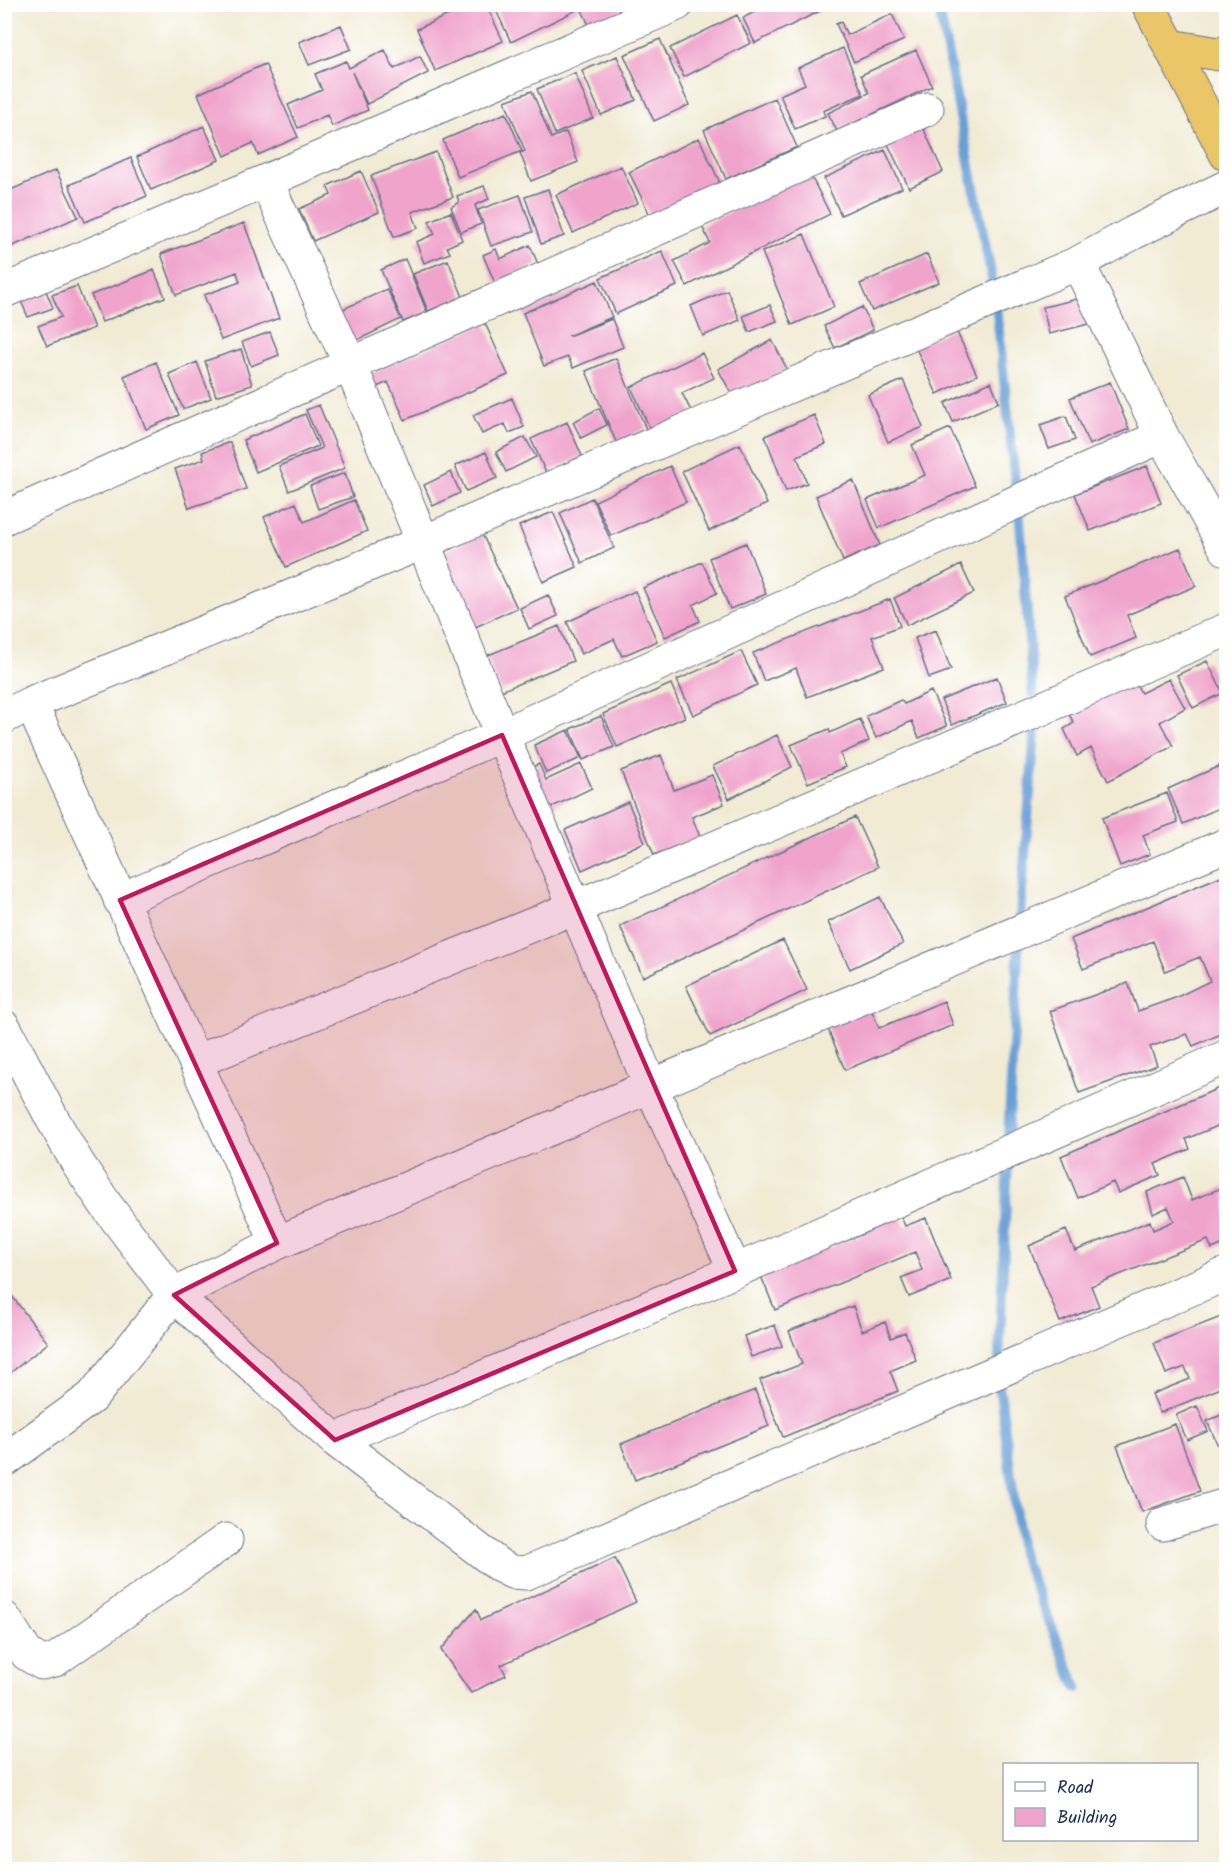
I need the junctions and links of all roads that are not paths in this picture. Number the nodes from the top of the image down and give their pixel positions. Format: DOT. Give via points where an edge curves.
graph roads {
  1 [pos="677,4"];
  2 [pos="1148,4"];
  3 [pos="1170,46"];
  4 [pos="1227,52"];
  5 [pos="927,109"];
  6 [pos="1227,154"];
  7 [pos="266,181"];
  8 [pos="1227,187"];
  9 [pos="1078,264"];
  10 [pos="4,291"];
  11 [pos="351,364"];
  12 [pos="1162,436"];
  13 [pos="4,518"];
  14 [pos="424,542"];
  15 [pos="1227,549"];
  16 [pos="1227,630"];
  17 [pos="18,710"];
  18 [pos="502,735"];
  19 [pos="1227,845"];
  20 [pos="120,900"];
  21 [pos="576,907"];
  22 [pos="4,1027"];
  23 [pos="1227,1057"];
  24 [pos="197,1061"];
  25 [pos="651,1087"];
  26 [pos="277,1243"];
  27 [pos="735,1270"];
  28 [pos="1227,1274"];
  29 [pos="174,1295"];
  30 [pos="335,1440"];
  31 [pos="4,1461"];
  32 [pos="1227,1505"];
  33 [pos="1162,1524"];
  34 [pos="226,1540"];
  35 [pos="4,1618"];
  1 -- 7 [label="street"];
  2 -- 3 [label="highway"];
  3 -- 4 [label="highway"];
  3 -- 6 [label="highway"];
  5 -- 11 [label="street"];
  7 -- 10 [label="street"];
  7 -- 11 [label="street"];
  8 -- 9 [label="street"];
  9 -- 12 [label="street"];
  9 -- 14 [label="street"];
  11 -- 13 [label="street"];
  11 -- 14 [label="street"];
  12 -- 15 [label="street"];
  12 -- 18 [label="street"];
  14 -- 17 [label="street"];
  14 -- 18 [label="street"];
  16 -- 21 [label="street"];
  17 -- 20 [label="street"];
  18 -- 20 [label="street"];
  18 -- 21 [label="street"];
  19 -- 25 [label="street"];
  20 -- 24 [label="street"];
  21 -- 24 [label="street"];
  21 -- 25 [label="street"];
  22 -- 29 [label="street" via="77,1162"];
  23 -- 27 [label="street"];
  24 -- 26 [label="street"];
  25 -- 26 [label="street"];
  25 -- 27 [label="street"];
  26 -- 29 [label="street"];
  27 -- 30 [label="street"];
  28 -- 30 [label="street" via="526,1573 500,1566"];
  29 -- 30 [label="street"];
  29 -- 31 [label="street" via="92,1397"];
  32 -- 33 [label="street"];
  34 -- 35 [label="street" via="56,1660 42,1663 27,1654"];
}
